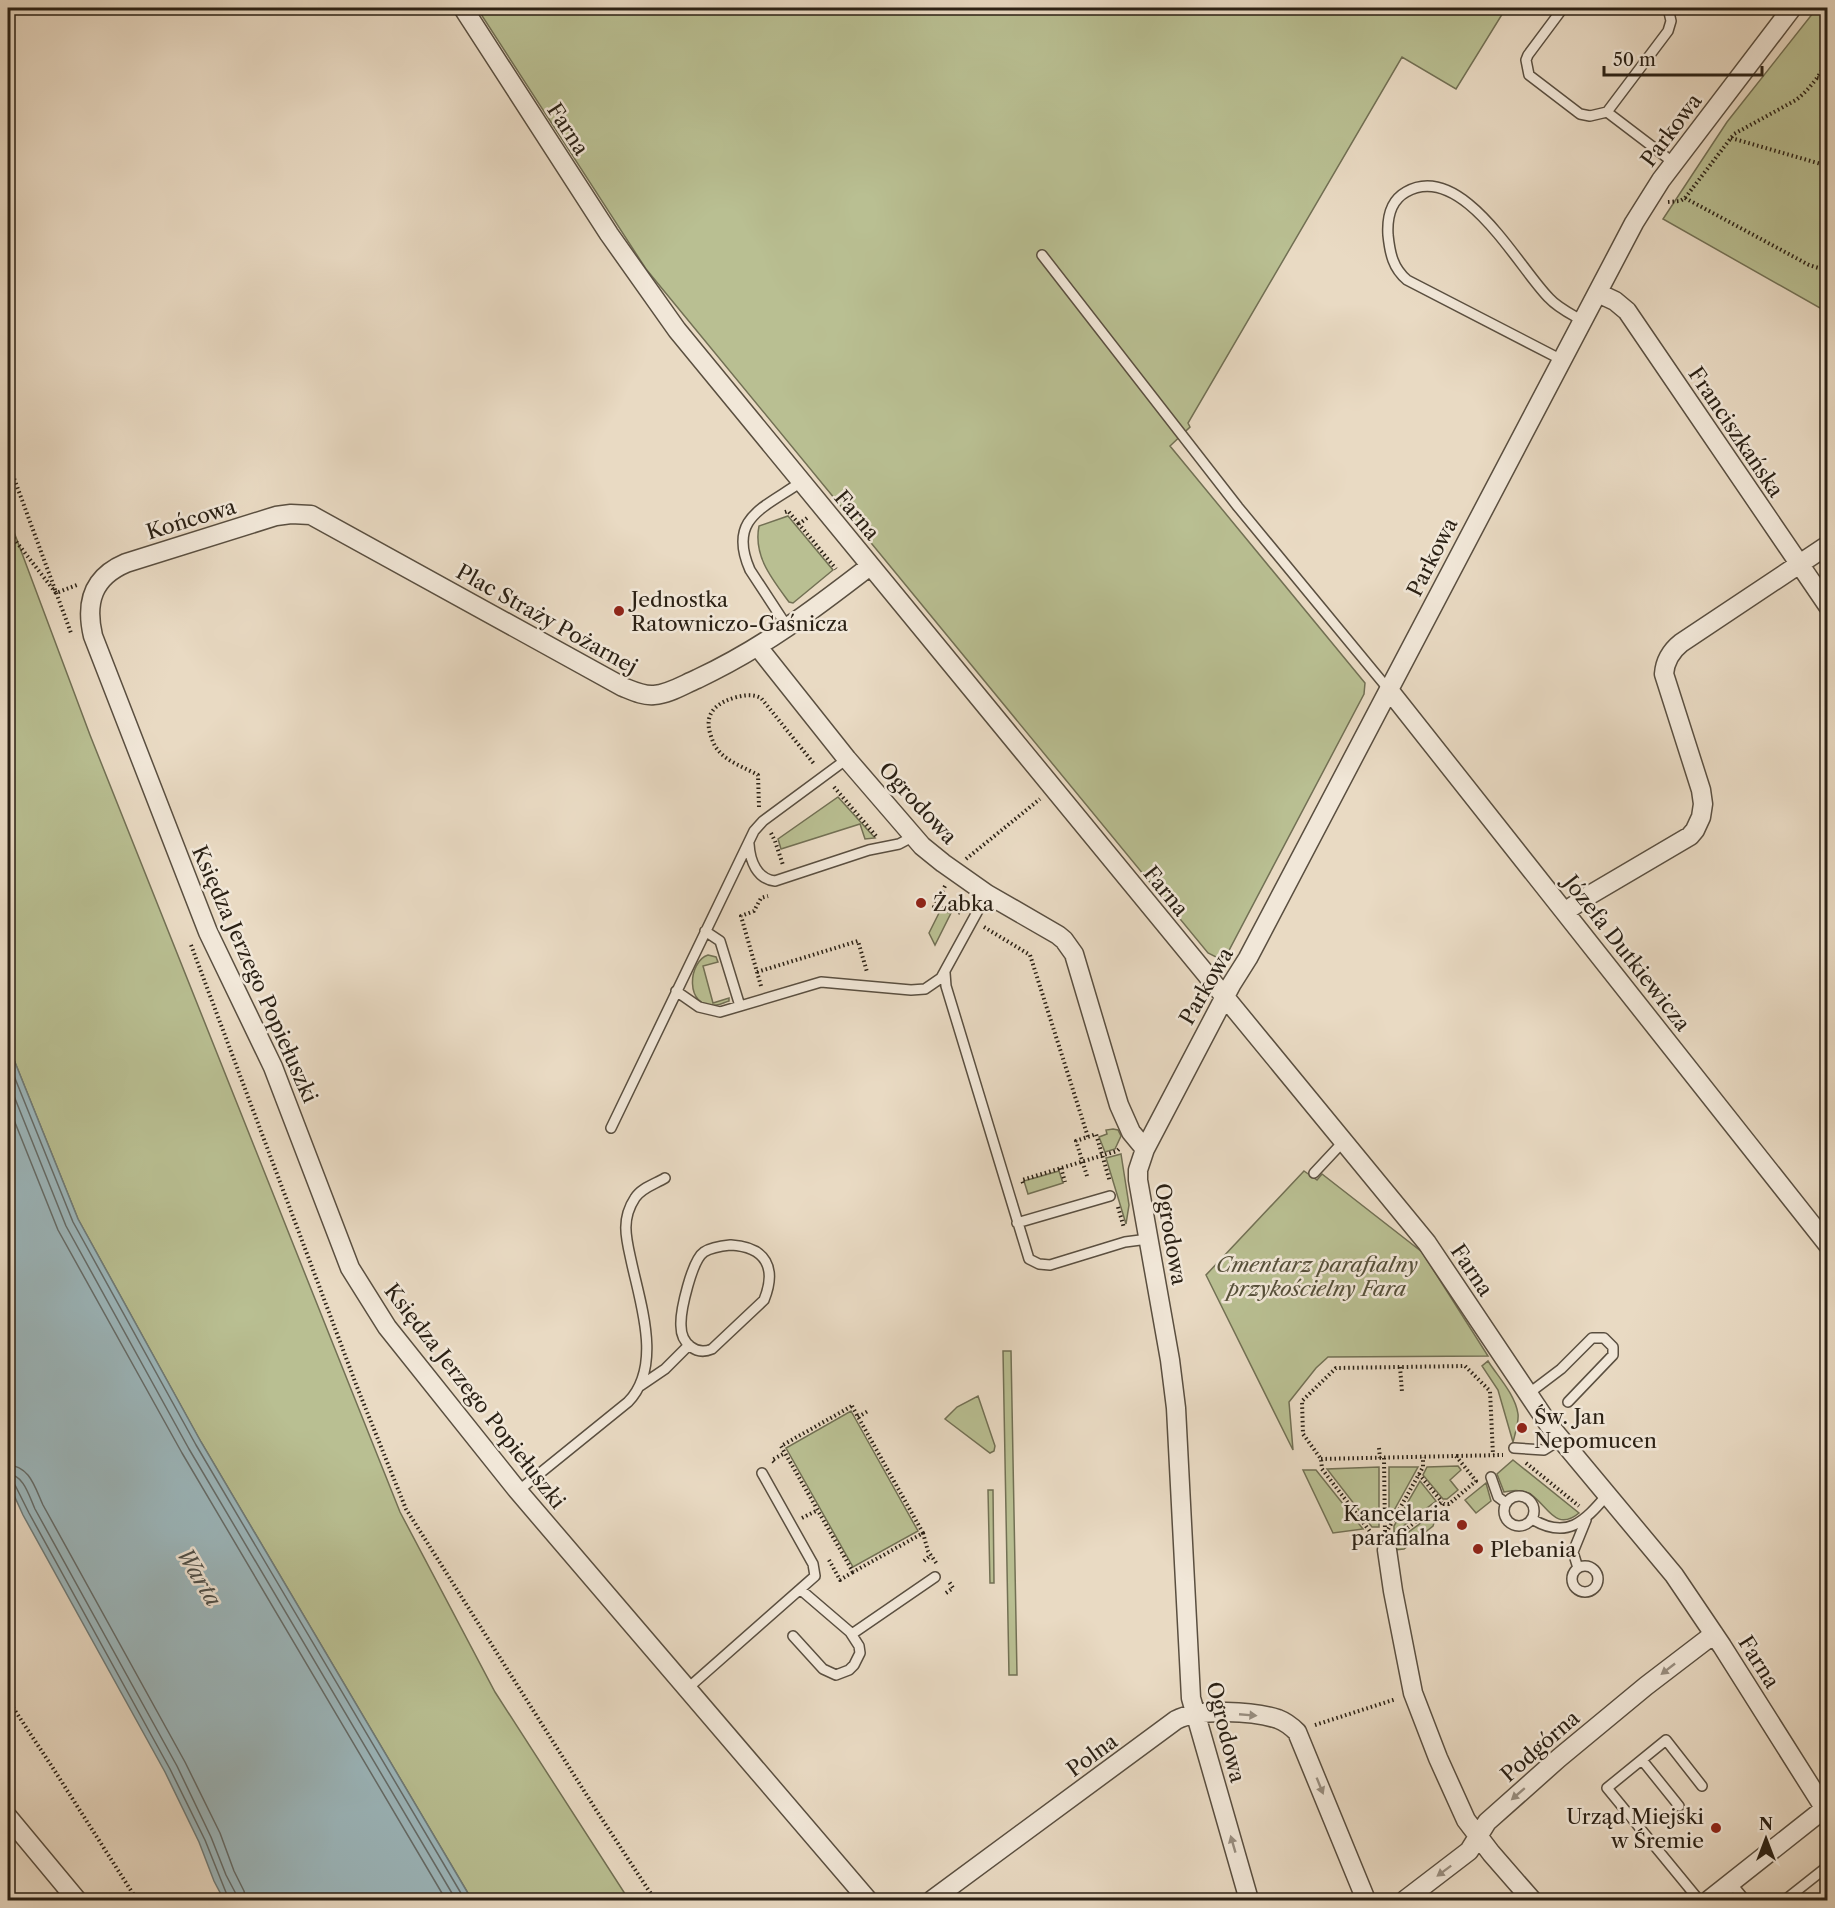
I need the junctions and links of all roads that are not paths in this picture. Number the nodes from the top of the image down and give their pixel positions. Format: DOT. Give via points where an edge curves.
graph roads {
  1 [pos="463,8"];
  2 [pos="1563,8"];
  3 [pos="1668,8"];
  4 [pos="1792,8"];
  5 [pos="1607,111"];
  6 [pos="1674,163"];
  7 [pos="1042,255"];
  8 [pos="1598,292"];
  9 [pos="1583,321"];
  10 [pos="1562,360"];
  11 [pos="801,482"];
  12 [pos="291,514"];
  13 [pos="1827,545"];
  14 [pos="1799,565"];
  15 [pos="870,566"];
  16 [pos="107,573"];
  17 [pos="1827,606"];
  18 [pos="788,628"];
  19 [pos="758,647"];
  20 [pos="1389,690"];
  21 [pos="848,759"];
  22 [pos="914,836"];
  23 [pos="749,843"];
  24 [pos="987,894"];
  25 [pos="1566,911"];
  26 [pos="705,931"];
  27 [pos="945,972"];
  28 [pos="676,991"];
  29 [pos="1224,998"];
  30 [pos="740,1006"];
  31 [pos="611,1128"];
  32 [pos="1343,1142"];
  33 [pos="1145,1149"];
  34 [pos="1314,1173"];
  35 [pos="665,1178"];
  36 [pos="1112,1193"];
  37 [pos="1017,1223"];
  38 [pos="1148,1239"];
  39 [pos="1827,1245"];
  40 [pos="689,1345"];
  41 [pos="640,1387"];
  42 [pos="1528,1394"];
  43 [pos="1568,1402"];
  44 [pos="1560,1440"];
  45 [pos="1515,1453"];
  46 [pos="762,1473"];
  47 [pos="1491,1477"];
  48 [pos="518,1491"];
  49 [pos="1607,1495"];
  50 [pos="1506,1503"];
  51 [pos="1588,1517"];
  52 [pos="1532,1519"];
  53 [pos="1387,1544"];
  54 [pos="1578,1568"];
  55 [pos="936,1577"];
  56 [pos="801,1590"];
  57 [pos="852,1634"];
  58 [pos="1714,1634"];
  59 [pos="794,1636"];
  60 [pos="688,1688"];
  61 [pos="1194,1714"];
  62 [pos="1642,1760"];
  63 [pos="1702,1786"];
  64 [pos="1679,1806"];
  65 [pos="1826,1811"];
  66 [pos="8,1817"];
  67 [pos="1478,1837"];
  68 [pos="1827,1866"];
  69 [pos="1731,1883"];
  70 [pos="77,1900"];
  71 [pos="868,1900"];
  72 [pos="932,1900"];
  73 [pos="1249,1900"];
  74 [pos="1366,1900"];
  75 [pos="1405,1900"];
  76 [pos="1532,1900"];
  77 [pos="1699,1900"];
  78 [pos="1708,1900"];
  79 [pos="1745,1900"];
  80 [pos="1785,1900"];
  1 -- 11 [label="street, Farna" via="646,289"];
  2 -- 5 [label="lane" via="1528,55 1529,75 1580,114 1590,116"];
  3 -- 5 [label="lane" via="1668,31"];
  4 -- 6 [label="street, Parkowa"];
  5 -- 6 [label="lane"];
  6 -- 8 [label="street, Parkowa" via="1634,223"];
  7 -- 20 [label="lane" via="1238,507"];
  8 -- 9 [label="street, Parkowa"];
  8 -- 14 [label="street, Franciszkańska" via="1627,311"];
  9 -- 10 [label="street, Parkowa"];
  9 -- 10 [label="lane" via="1549,298 1498,234 1461,198 1437,187 1424,187 1412,189 1391,208 1391,255 1399,273"];
  10 -- 20 [label="street, Parkowa"];
  11 -- 15 [label="street, Farna"];
  11 -- 18 [label="lane" via="749,520 742,537 750,570"];
  12 -- 16 [label="street, Końcowa" via="126,563"];
  12 -- 19 [label="street, Plac Straży Pożarnej" via="320,518 634,692 654,695 672,691"];
  13 -- 14 [label="street"];
  14 -- 17 [label="street, Franciszkańska"];
  14 -- 25 [label="street" via="1681,643 1666,662 1667,688 1703,798 1695,830"];
  15 -- 18 [label="street, Plac Straży Pożarnej"];
  15 -- 29 [label="street, Farna"];
  16 -- 48 [label="street, Księdza Jerzego Popiełuszki" via="92,600 93,636 208,932 273,1066 350,1268 387,1326"];
  18 -- 19 [label="street, Plac Straży Pożarnej"];
  19 -- 21 [label="street, Ogrodowa"];
  20 -- 25 [label="street, Józefa Dutkiewicza"];
  20 -- 29 [label="street, Parkowa"];
  21 -- 22 [label="street, Ogrodowa"];
  21 -- 23 [label="lane" via="763,820"];
  22 -- 23 [label="lane" via="775,881 758,871"];
  22 -- 24 [label="street, Ogrodowa" via="943,863"];
  23 -- 26 [label="lane"];
  24 -- 27 [label="lane"];
  24 -- 33 [label="street, Ogrodowa" via="1070,946 1119,1105 1131,1132"];
  25 -- 39 [label="street, Józefa Dutkiewicza"];
  26 -- 28 [label="lane"];
  26 -- 30 [label="lane" via="720,941"];
  27 -- 30 [label="lane" via="937,983 925,989 820,982"];
  27 -- 37 [label="lane" via="946,987"];
  28 -- 30 [label="lane" via="706,1010 720,1012"];
  28 -- 31 [label="lane"];
  29 -- 32 [label="street, Farna"];
  29 -- 33 [label="street, Parkowa"];
  32 -- 34 [label="lane"];
  32 -- 42 [label="street, Farna" via="1432,1250"];
  33 -- 38 [label="street, Ogrodowa" via="1138,1180"];
  35 -- 41 [label="lane" via="635,1197 625,1221 647,1340"];
  36 -- 37 [label="lane"];
  37 -- 38 [label="lane" via="1029,1259 1039,1264 1050,1265"];
  38 -- 61 [label="street, Ogrodowa" via="1176,1408"];
  40 -- 40 [label="lane" via="700,1352 712,1349 764,1300 769,1269 758,1252 746,1246 724,1246 700,1256 692,1272 680,1326"];
  40 -- 41 [label="lane"];
  41 -- 48 [label="lane" via="628,1402"];
  42 -- 43 [label="lane" via="1561,1370 1592,1338 1604,1338 1613,1347 1613,1355"];
  42 -- 44 [label="street, Farna"];
  44 -- 45 [label="lane" via="1544,1449"];
  44 -- 49 [label="street, Farna"];
  46 -- 56 [label="lane" via="815,1568 813,1579"];
  47 -- 50 [label="lane" via="1498,1497"];
  48 -- 60 [label="street, Księdza Jerzego Popiełuszki"];
  49 -- 51 [label="lane"];
  49 -- 58 [label="street, Farna" via="1666,1563"];
  50 -- 52 [label="lane" via="1518,1496 1527,1499 1533,1506"];
  50 -- 52 [label="lane" via="1505,1517 1511,1524 1524,1525"];
  51 -- 52 [label="lane" via="1572,1526 1557,1527"];
  51 -- 54 [label="lane" via="1573,1552"];
  53 -- 67 [label="street" via="1417,1706 1454,1796"];
  55 -- 57 [label="lane"];
  56 -- 57 [label="lane"];
  56 -- 60 [label="lane"];
  57 -- 59 [label="lane" via="859,1646 858,1659 849,1670 836,1675 823,1669"];
  58 -- 65 [label="street, Farna"];
  58 -- 67 [label="street, Podgórna, one-way" via="1559,1758 1491,1817"];
  60 -- 71 [label="street, Księdza Jerzego Popiełuszki"];
  61 -- 72 [label="street, Polna" via="1176,1720"];
  73 -- 61 [label="street, Ogrodowa, one-way"];
  61 -- 74 [label="street, Polna, one-way" via="1266,1716 1305,1729"];
  62 -- 63 [label="lane" via="1666,1740"];
  62 -- 64 [label="lane"];
  62 -- 77 [label="lane" via="1607,1788"];
  65 -- 69 [label="street"];
  66 -- 70 [label="street"];
  67 -- 75 [label="street, Podgórna, one-way" via="1469,1851"];
  67 -- 76 [label="street"];
  68 -- 80 [label="lane"];
  69 -- 78 [label="street"];
  69 -- 79 [label="lane"];
}
